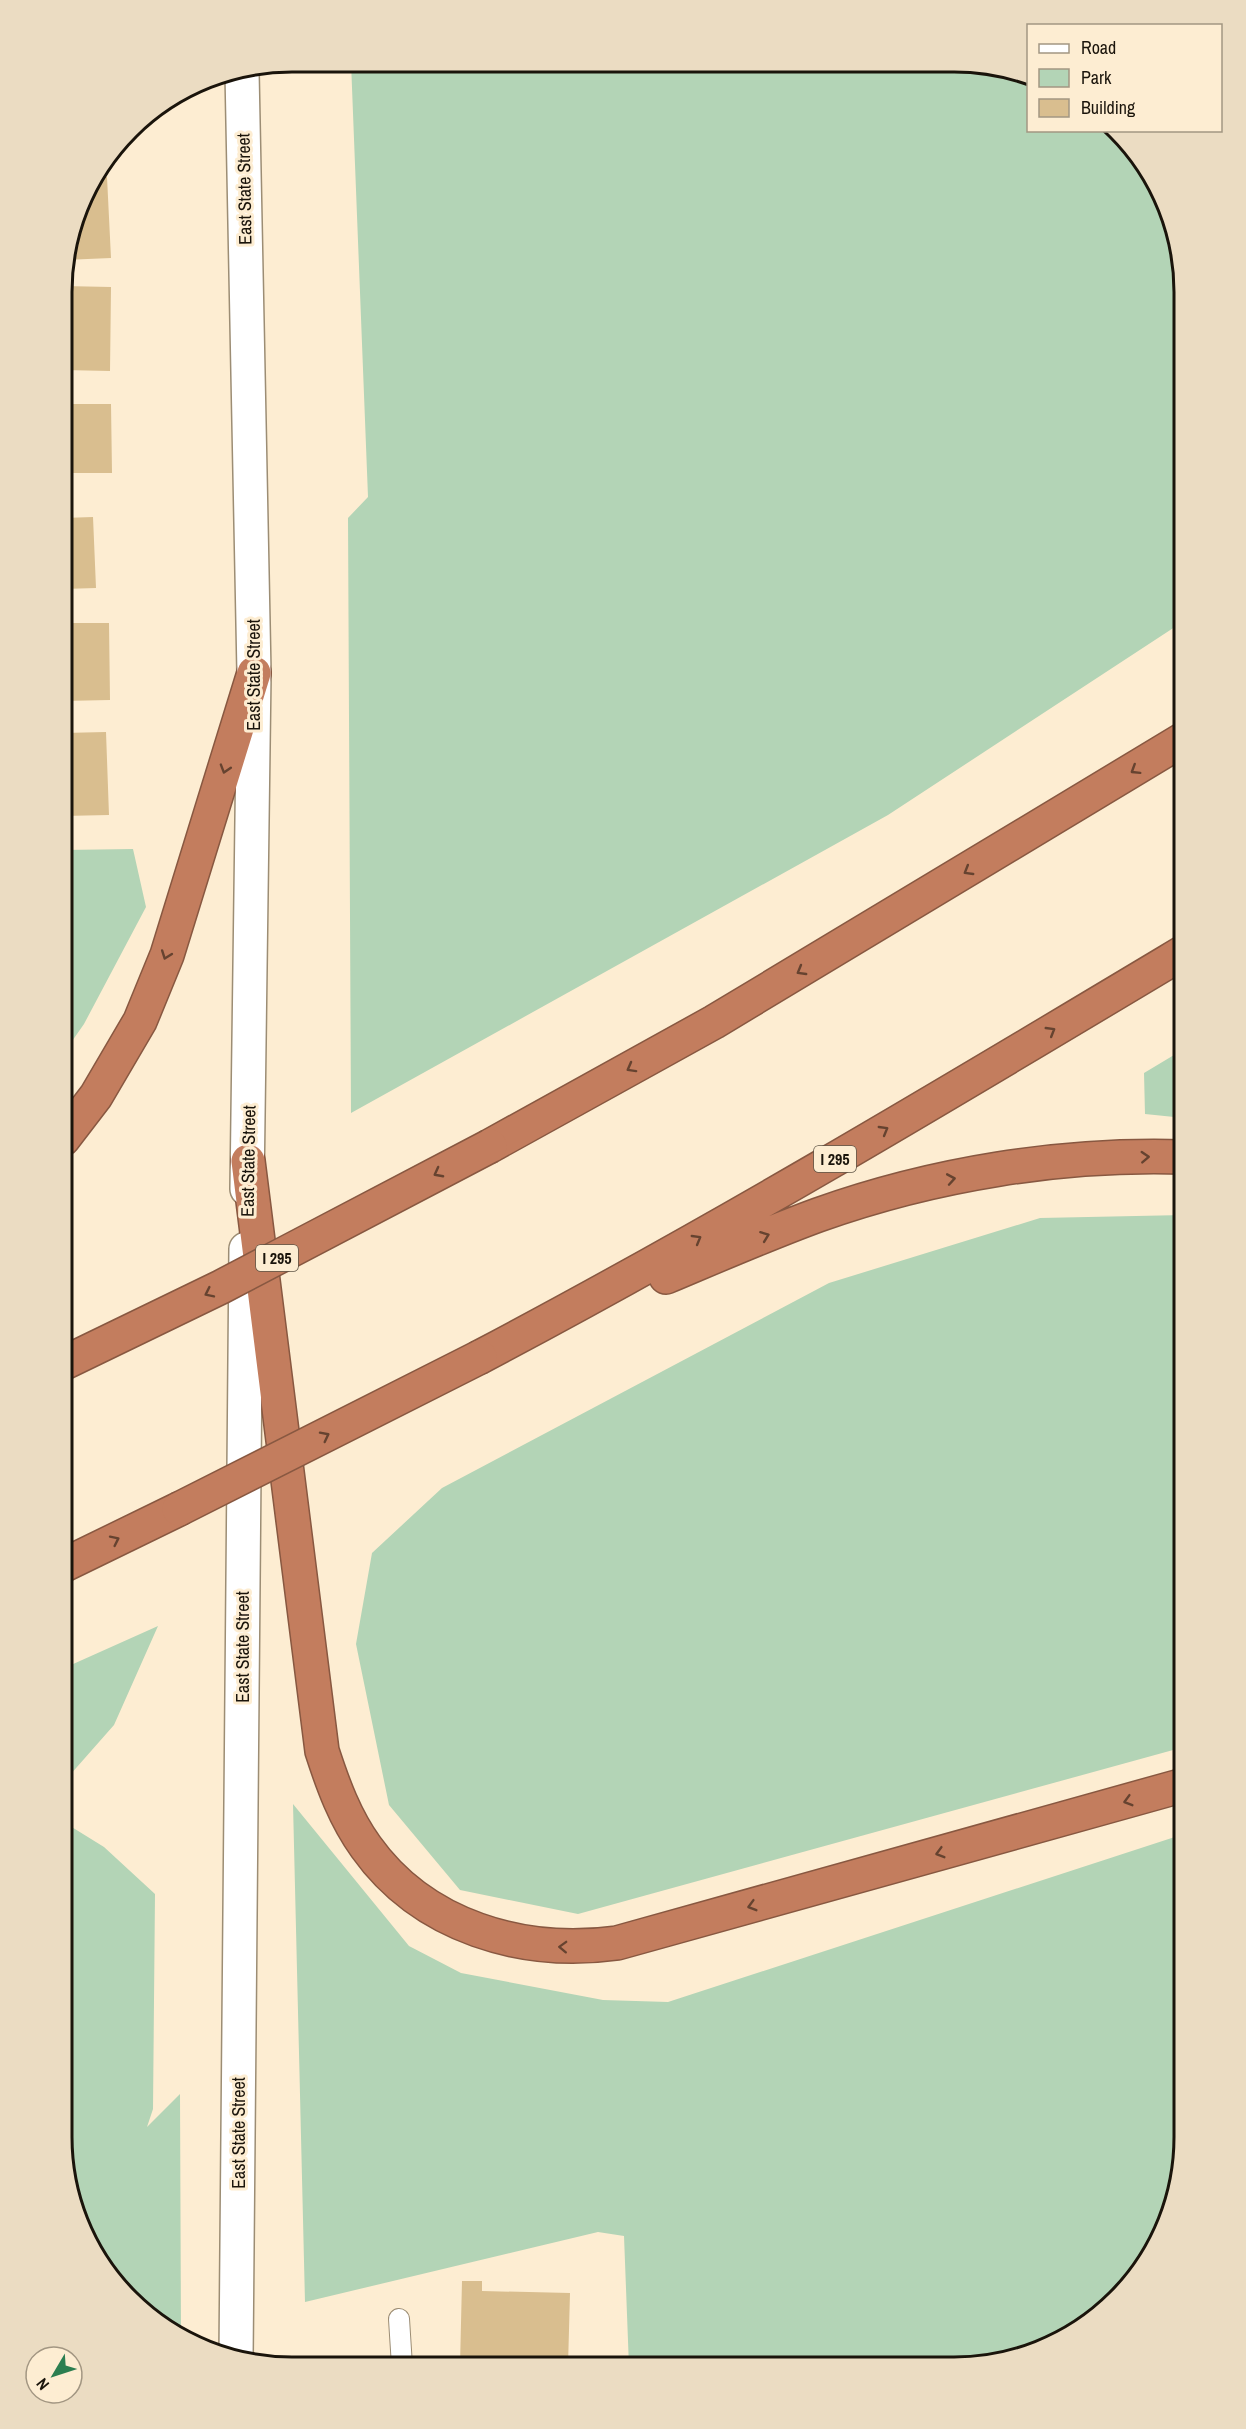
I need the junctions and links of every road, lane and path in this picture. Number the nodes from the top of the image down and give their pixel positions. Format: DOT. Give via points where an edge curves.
graph roads {
  1 [pos="242,78"];
  2 [pos="254,673"];
  3 [pos="1174,745"];
  4 [pos="1174,958"];
  5 [pos="72,1127"];
  6 [pos="1174,1157"];
  7 [pos="248,1161"];
  8 [pos="480,1357"];
  9 [pos="72,1359"];
  10 [pos="72,1561"];
  11 [pos="1174,1788"];
  12 [pos="399,2319"];
  13 [pos="236,2349"];
  14 [pos="401,2357"];
  1 -- 2 [label="street, East State Street"];
  2 -- 5 [label="highway, one-way" via="167,955 140,1021 96,1096"];
  2 -- 7 [label="street, East State Street"];
  3 -- 9 [label="highway, I 295, one-way, bridge" via="743,1005 490,1146 221,1287"];
  8 -- 4 [label="highway, I 295, one-way" via="615,1286"];
  8 -- 6 [label="highway, one-way" via="808,1219 927,1184 1038,1164"];
  11 -- 7 [label="highway, one-way" via="617,1943 586,1948 533,1946 482,1933 438,1912 402,1886 366,1847 337,1797 322,1751"];
  7 -- 13 [label="street, East State Street"];
  10 -- 8 [label="highway, I 295, one-way, bridge"];
  12 -- 14 [label="lane"];
}
